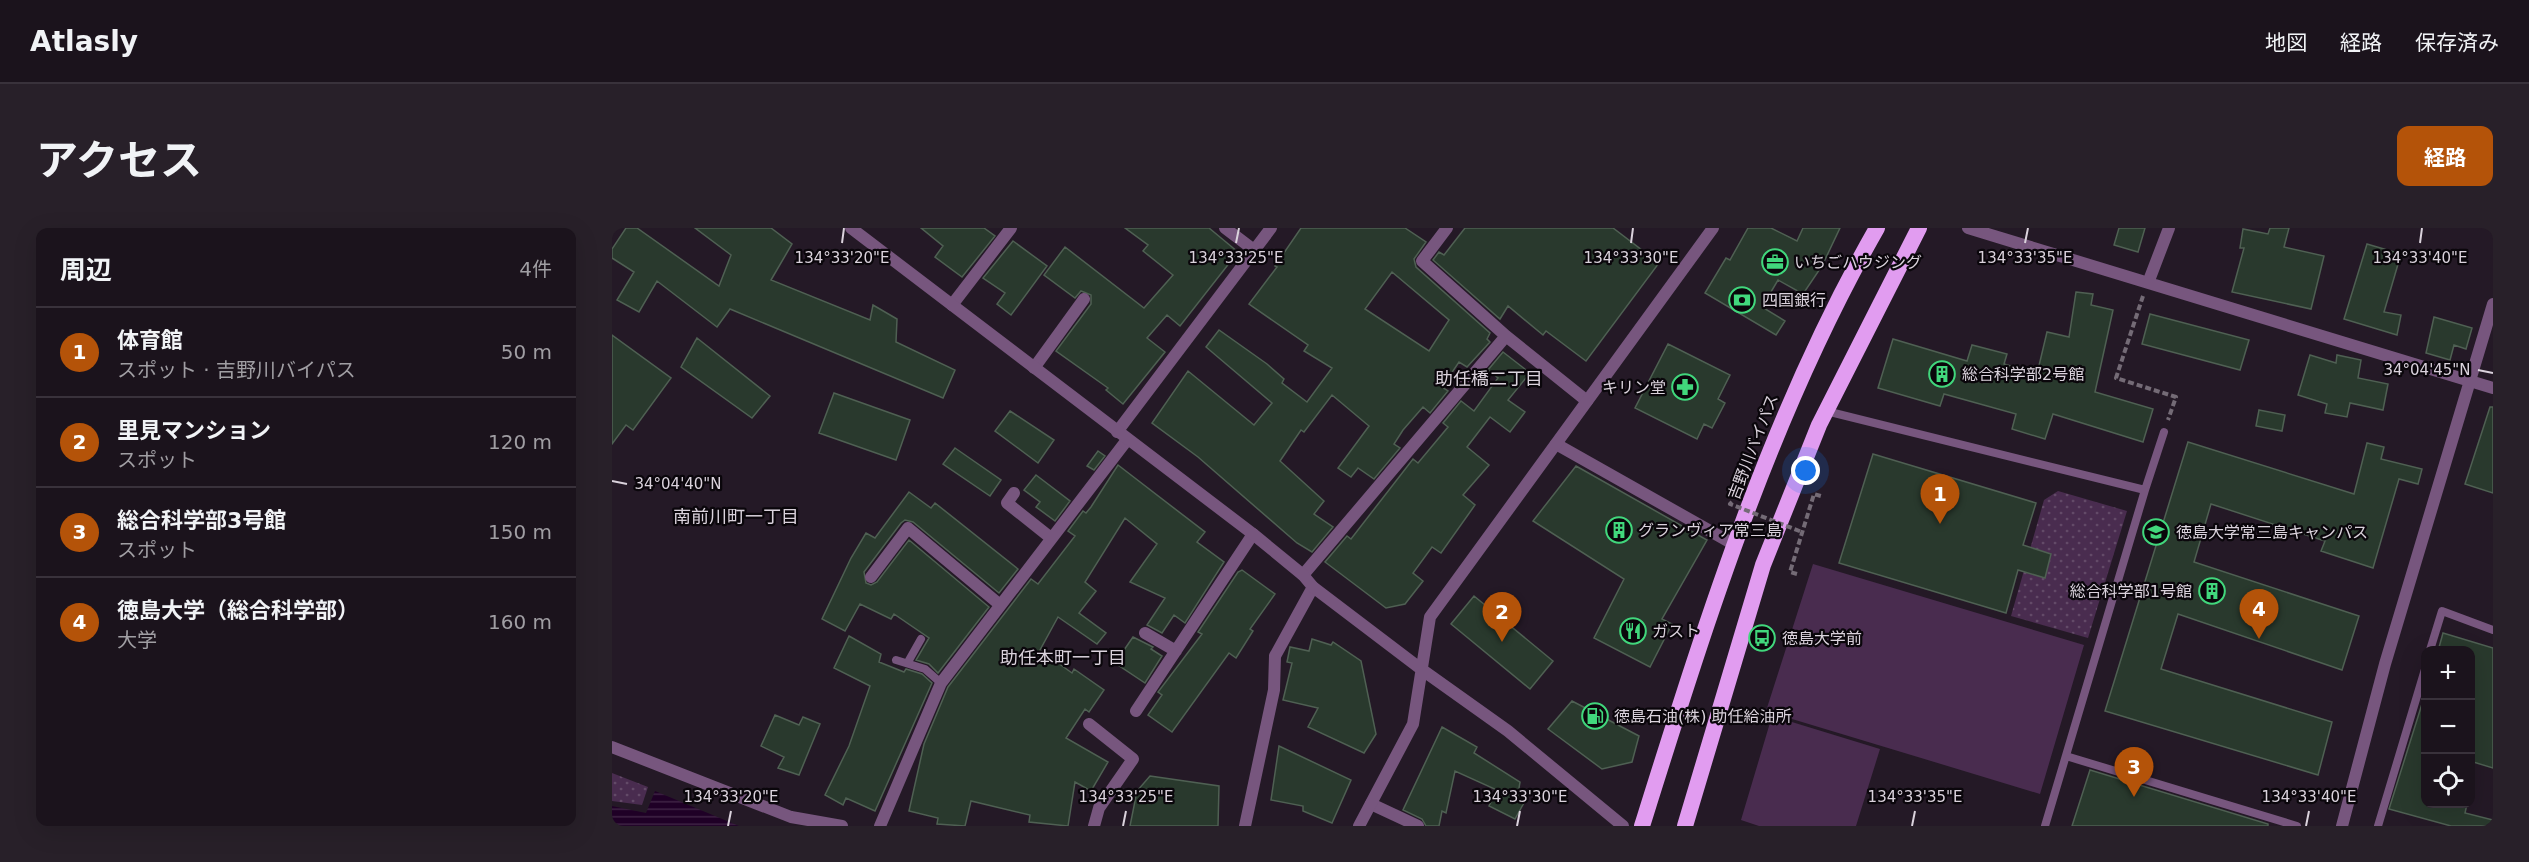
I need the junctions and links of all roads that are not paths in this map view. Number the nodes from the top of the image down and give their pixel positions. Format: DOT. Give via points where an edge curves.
graph roads {
  1 [pos="1011,228"];
  2 [pos="1226,228"];
  3 [pos="1270,228"];
  4 [pos="1448,228"];
  5 [pos="1713,228"];
  6 [pos="1877,228"];
  7 [pos="1919,228"];
  8 [pos="1968,228"];
  9 [pos="2169,228"];
  10 [pos="858,230"];
  11 [pos="1254,250"];
  12 [pos="2148,283"];
  13 [pos="1084,299"];
  14 [pos="2493,304"];
  15 [pos="952,305"];
  16 [pos="1506,336"];
  17 [pos="1034,368"];
  18 [pos="2470,381"];
  19 [pos="2493,388"];
  20 [pos="1587,401"];
  21 [pos="1826,411"];
  22 [pos="2164,432"];
  23 [pos="1122,436"];
  24 [pos="1556,444"];
  25 [pos="2145,490"];
  26 [pos="1014,494"];
  27 [pos="1253,534"];
  28 [pos="1051,538"];
  29 [pos="1735,545"];
  30 [pos="1303,575"];
  31 [pos="872,577"];
  32 [pos="1313,587"];
  33 [pos="999,604"];
  34 [pos="2493,630"];
  35 [pos="1145,633"];
  36 [pos="921,639"];
  37 [pos="2432,646"];
  38 [pos="1176,651"];
  39 [pos="896,660"];
  40 [pos="908,662"];
  41 [pos="1421,669"];
  42 [pos="941,683"];
  43 [pos="2421,683"];
  44 [pos="1136,711"];
  45 [pos="1089,724"];
  46 [pos="612,747"];
  47 [pos="2066,756"];
  48 [pos="1371,804"];
  49 [pos="842,826"];
  50 [pos="880,826"];
  51 [pos="1094,826"];
  52 [pos="1245,826"];
  53 [pos="1359,826"];
  54 [pos="1418,826"];
  55 [pos="1623,826"];
  56 [pos="1642,826"];
  57 [pos="1685,826"];
  58 [pos="2045,826"];
  59 [pos="2296,826"];
  60 [pos="2342,826"];
  61 [pos="2378,826"];
  1 -- 15 [label="street"];
  2 -- 11 [label="street"];
  3 -- 11 [label="street"];
  4 -- 16 [label="street" via="1422,261"];
  5 -- 20 [label="street"];
  6 -- 29 [label="highway, 吉野川バイパス" via="1802,375"];
  7 -- 21 [label="highway"];
  8 -- 12 [label="street"];
  9 -- 12 [label="street"];
  10 -- 15 [label="street"];
  11 -- 23 [label="street"];
  12 -- 18 [label="street"];
  13 -- 17 [label="street"];
  14 -- 18 [label="street"];
  15 -- 17 [label="street"];
  16 -- 20 [label="street"];
  16 -- 30 [label="street"];
  17 -- 23 [label="street"];
  18 -- 19 [label="street"];
  18 -- 60 [label="street" via="2385,664"];
  20 -- 24 [label="street"];
  21 -- 25 [label="lane"];
  21 -- 57 [label="highway" via="1763,565"];
  22 -- 25 [label="lane"];
  23 -- 27 [label="street"];
  23 -- 28 [label="street"];
  24 -- 29 [label="street"];
  24 -- 41 [label="street" via="1430,617"];
  25 -- 47 [label="lane"];
  26 -- 28 [label="street" via="1007,503"];
  27 -- 30 [label="street"];
  27 -- 38 [label="street"];
  28 -- 33 [label="street"];
  29 -- 56 [label="highway, 吉野川バイパス"];
  30 -- 32 [label="street"];
  31 -- 33 [label="street" via="908,528"];
  32 -- 41 [label="street"];
  32 -- 52 [label="street" via="1275,656 1274,690"];
  33 -- 42 [label="street"];
  34 -- 37 [label="lane" via="2442,611"];
  35 -- 38 [label="street"];
  36 -- 40 [label="lane"];
  38 -- 44 [label="street"];
  39 -- 40 [label="lane"];
  40 -- 42 [label="lane" via="925,669"];
  41 -- 48 [label="street" via="1413,724"];
  41 -- 55 [label="street" via="1508,730"];
  42 -- 50 [label="street"];
  43 -- 61 [label="lane"];
  45 -- 51 [label="street" via="1133,759 1099,808"];
  46 -- 49 [label="street" via="791,816"];
  47 -- 58 [label="lane"];
  47 -- 59 [label="lane"];
  48 -- 53 [label="street"];
  48 -- 54 [label="street"];
}
